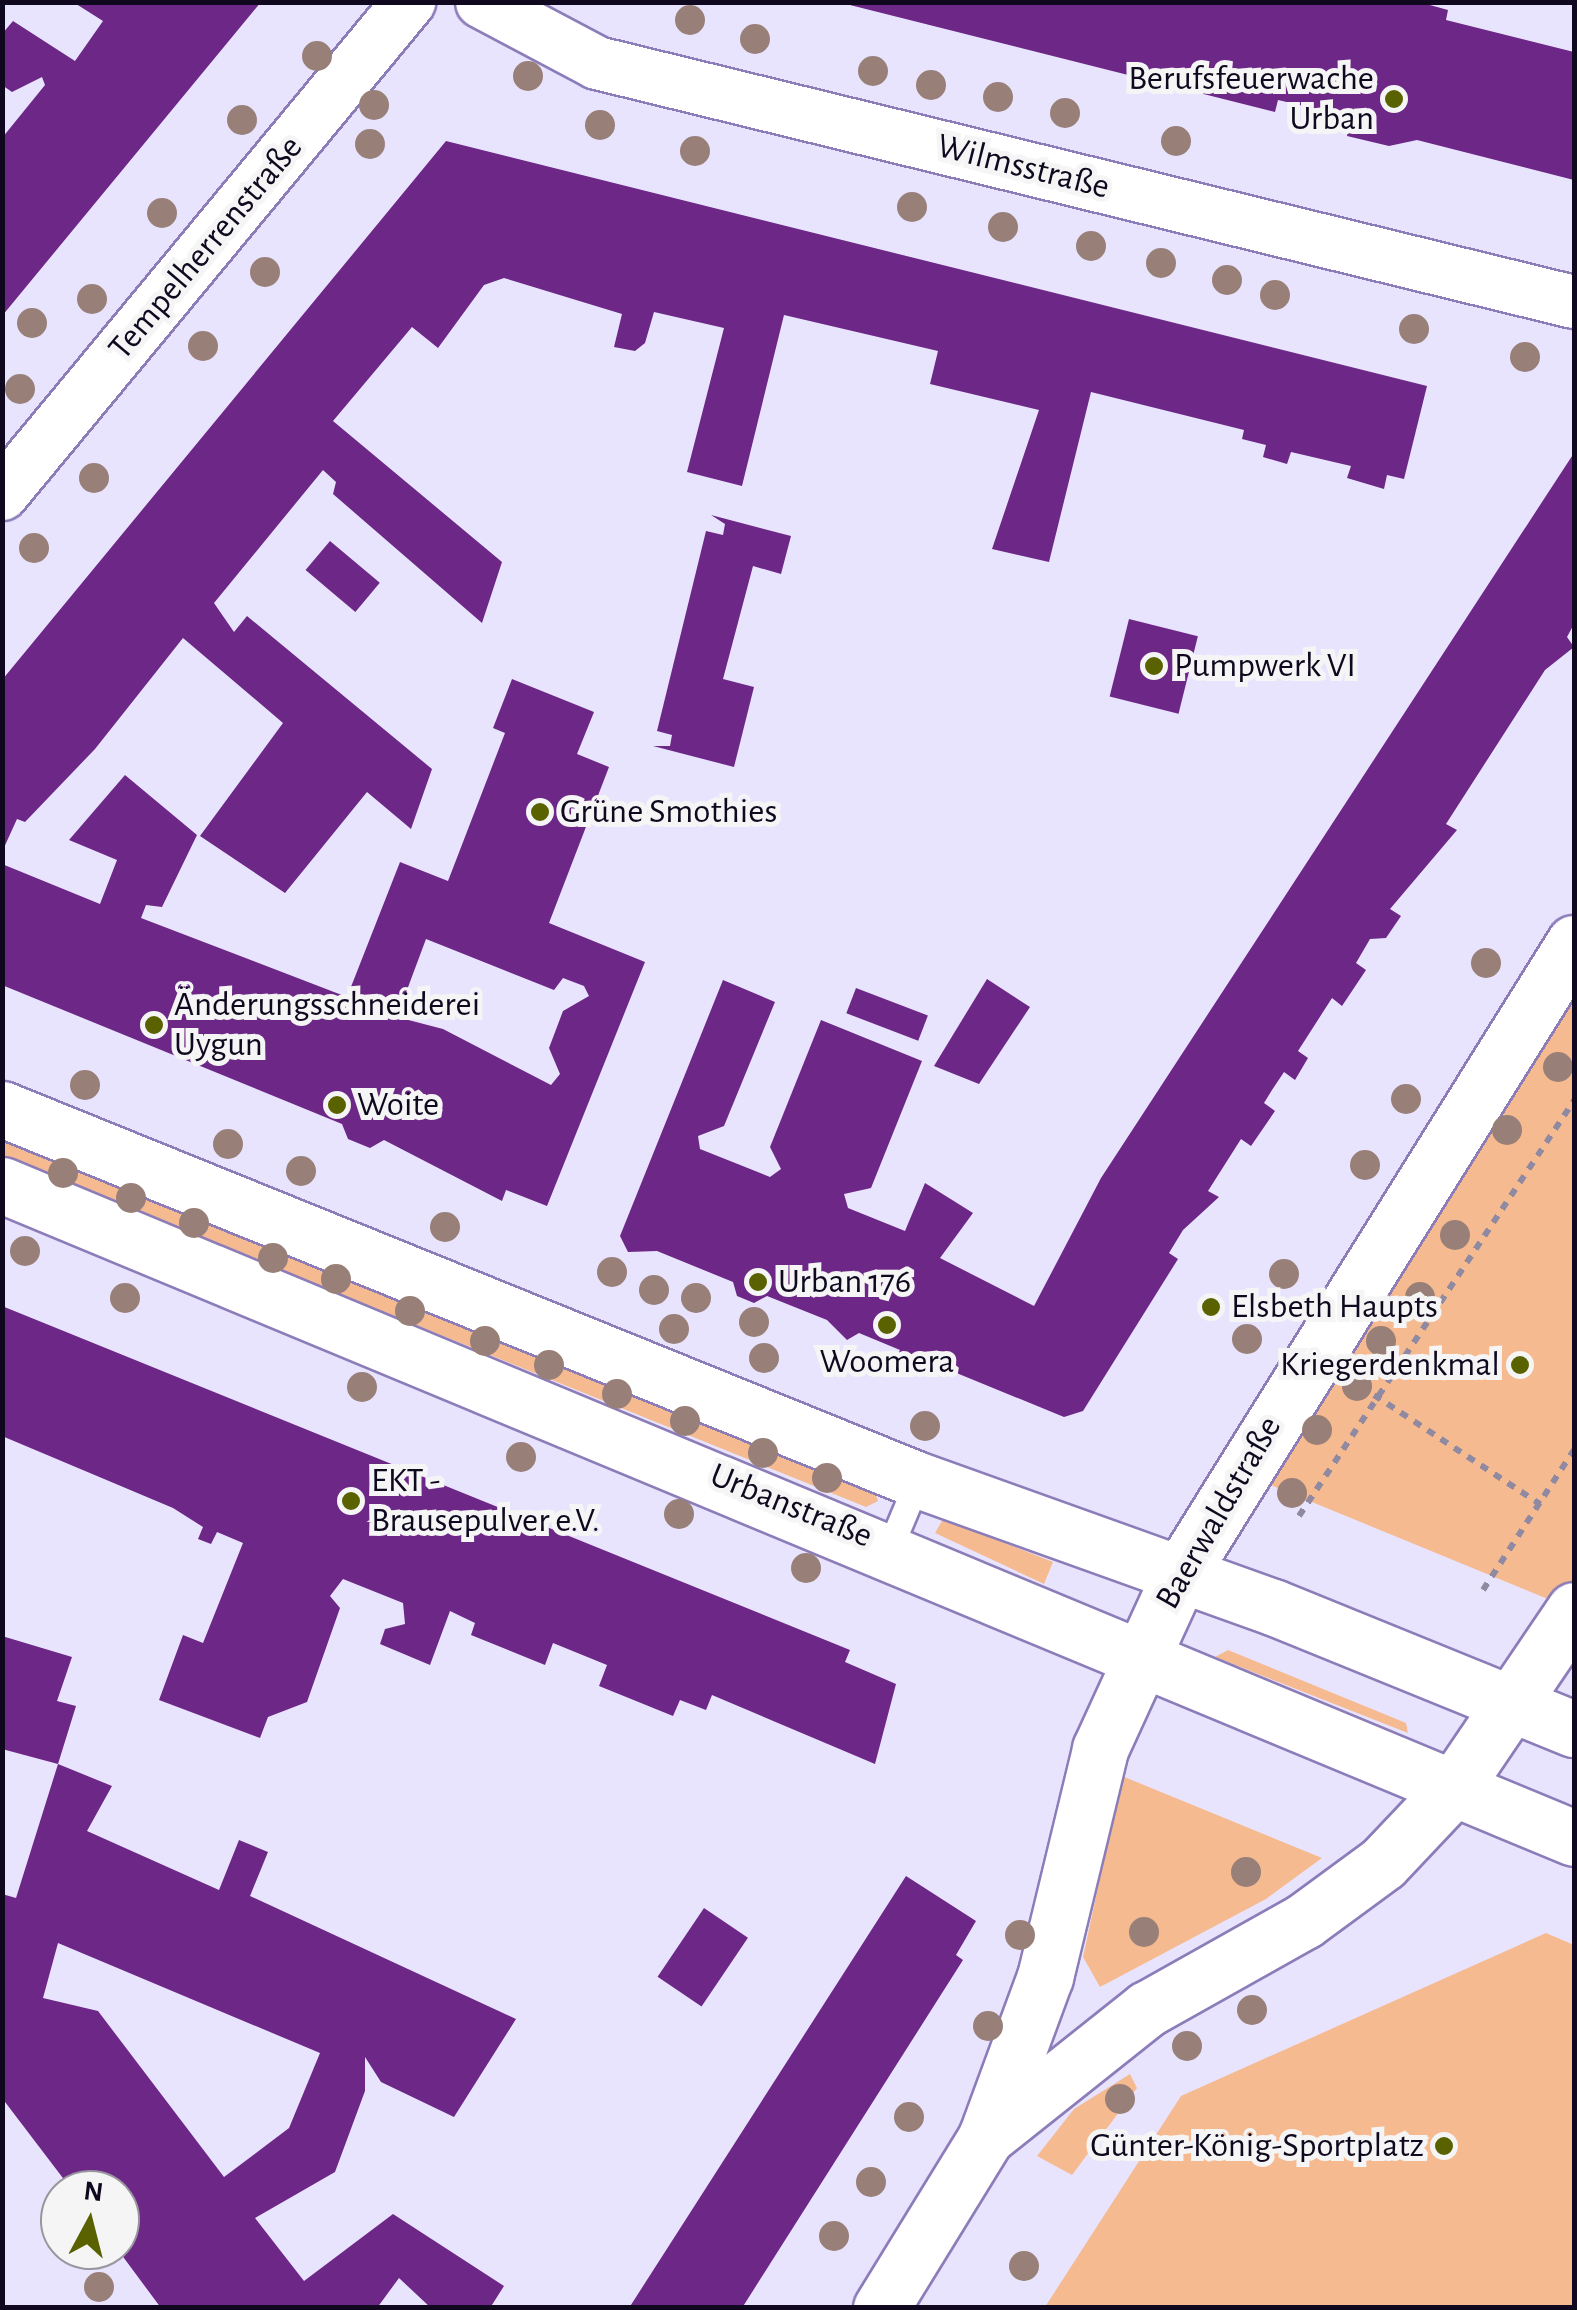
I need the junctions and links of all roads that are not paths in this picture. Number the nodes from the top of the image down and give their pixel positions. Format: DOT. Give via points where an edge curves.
graph roads {
  1 [pos="410,2"];
  2 [pos="482,2"];
  3 [pos="1574,302"];
  4 [pos="2,494"];
  5 [pos="1574,943"];
  6 [pos="2,1109"];
  7 [pos="2,1185"];
  8 [pos="918,1480"];
  9 [pos="890,1547"];
  10 [pos="1180,1574"];
  11 [pos="1574,1610"];
  12 [pos="1138,1659"];
  13 [pos="1514,1704"];
  14 [pos="1574,1728"];
  15 [pos="1453,1789"];
  16 [pos="1574,1838"];
  17 [pos="986,2137"];
  18 [pos="881,2308"];
  1 -- 4 [label="street, Tempelherrenstraße"];
  2 -- 3 [label="street, Wilmsstraße" via="597,64"];
  5 -- 10 [label="main road, Baerwaldstraße"];
  6 -- 8 [label="main road, Urbanstraße"];
  7 -- 9 [label="main road, Urbanstraße"];
  8 -- 9 [label="lane"];
  8 -- 10 [label="main road, Urbanstraße"];
  9 -- 12 [label="main road, Urbanstraße"];
  10 -- 12 [label="main road, Baerwaldstraße"];
  10 -- 13 [label="main road, Urbanstraße"];
  11 -- 13 [label="main road, Baerwaldstraße"];
  12 -- 15 [label="main road, Urbanstraße"];
  12 -- 17 [label="main road, Baerwaldstraße" via="1100,1749 1046,1977"];
  13 -- 14 [label="main road, Urbanstraße"];
  13 -- 15 [label="main road, Baerwaldstraße"];
  15 -- 16 [label="main road, Urbanstraße"];
  15 -- 17 [label="main road, Baerwaldstraße" via="1360,1881 1146,2010"];
  17 -- 18 [label="main road, Baerwaldstraße"];
}
